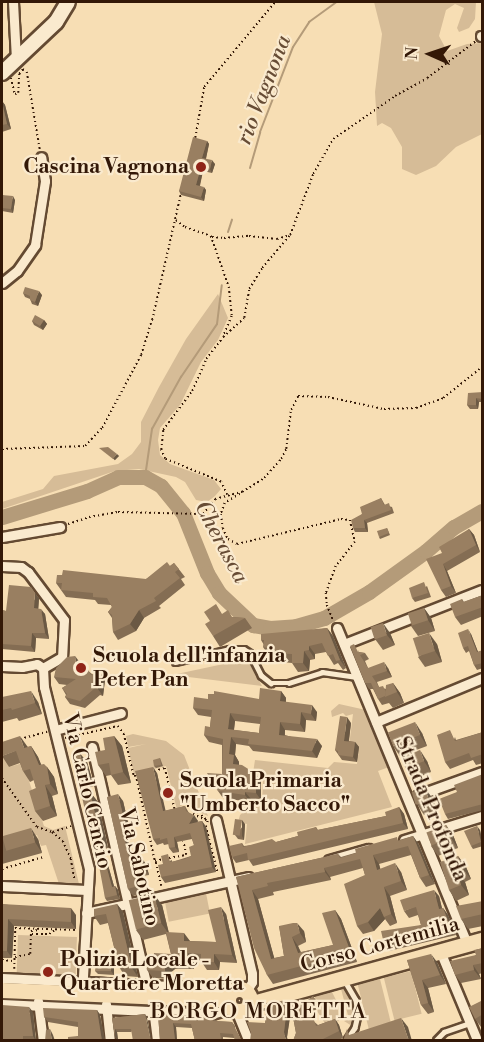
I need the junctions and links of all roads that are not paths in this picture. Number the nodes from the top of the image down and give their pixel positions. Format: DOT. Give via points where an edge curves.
graph roads {
  1 [pos="13,2"];
  2 [pos="68,2"];
  3 [pos="9,66"];
  4 [pos="41,157"];
  5 [pos="2,284"];
  6 [pos="60,527"];
  7 [pos="2,537"];
  8 [pos="2,566"];
  9 [pos="483,591"];
  10 [pos="337,628"];
  11 [pos="344,644"];
  12 [pos="175,662"];
  13 [pos="2,666"];
  14 [pos="42,668"];
  15 [pos="357,677"];
  16 [pos="483,678"];
  17 [pos="121,713"];
  18 [pos="376,722"];
  19 [pos="55,730"];
  20 [pos="92,747"];
  21 [pos="483,772"];
  22 [pos="407,799"];
  23 [pos="483,816"];
  24 [pos="214,823"];
  25 [pos="423,835"];
  26 [pos="394,842"];
  27 [pos="384,845"];
  28 [pos="321,862"];
  29 [pos="262,874"];
  30 [pos="231,880"];
  31 [pos="2,886"];
  32 [pos="83,890"];
  33 [pos="129,903"];
  34 [pos="86,913"];
  35 [pos="483,940"];
  36 [pos="467,944"];
  37 [pos="440,951"];
  38 [pos="342,977"];
  39 [pos="2,978"];
  40 [pos="82,988"];
  41 [pos="2,990"];
  42 [pos="150,997"];
  43 [pos="39,999"];
  44 [pos="106,1002"];
  45 [pos="240,1002"];
  46 [pos="2,1004"];
  47 [pos="470,1023"];
  48 [pos="43,1041"];
  49 [pos="110,1041"];
  50 [pos="157,1041"];
  51 [pos="248,1041"];
  52 [pos="347,1041"];
  53 [pos="436,1041"];
  54 [pos="477,1041"];
  1 -- 3 [label="street"];
  2 -- 3 [label="main road" via="56,22"];
  4 -- 5 [label="street" via="45,181 35,245 17,271"];
  6 -- 7 [label="street"];
  8 -- 14 [label="street" via="21,567 28,572 64,620 62,657"];
  9 -- 11 [label="street"];
  10 -- 11 [label="street, Strada Profonda"];
  11 -- 15 [label="street, Strada Profonda"];
  12 -- 15 [label="lane" via="244,649 271,683 289,683 328,672"];
  13 -- 14 [label="street" via="37,664"];
  14 -- 19 [label="street, Via Carlo Cencio"];
  15 -- 18 [label="street, Strada Profonda"];
  16 -- 18 [label="street, Strada Profonda"];
  17 -- 19 [label="street"];
  18 -- 22 [label="street, Strada Profonda"];
  19 -- 32 [label="street, Via Carlo Cencio" via="89,869"];
  20 -- 33 [label="street, Via Sabotino"];
  21 -- 22 [label="street"];
  22 -- 25 [label="street, Strada Profonda"];
  23 -- 25 [label="street"];
  24 -- 30 [label="street"];
  25 -- 26 [label="street"];
  25 -- 36 [label="street, Strada Profonda"];
  27 -- 28 [label="street"];
  29 -- 30 [label="street"];
  30 -- 33 [label="street"];
  30 -- 45 [label="street" via="252,974 252,982"];
  31 -- 32 [label="street"];
  32 -- 34 [label="street, Via Carlo Cencio"];
  33 -- 34 [label="street"];
  33 -- 42 [label="street, Via Sabotino"];
  34 -- 40 [label="street, Via Carlo Cencio"];
  35 -- 36 [label="main road, Corso Cortemilia"];
  36 -- 37 [label="main road, Corso Cortemilia"];
  37 -- 38 [label="main road, Corso Cortemilia"];
  37 -- 47 [label="street"];
  38 -- 45 [label="main road, Corso Cortemilia"];
  38 -- 52 [label="lane" via="356,1000 358,1015"];
  39 -- 40 [label="street"];
  40 -- 42 [label="street"];
  40 -- 43 [label="main road"];
  40 -- 44 [label="main road"];
  41 -- 43 [label="main road"];
  42 -- 44 [label="main road"];
  42 -- 45 [label="main road"];
  42 -- 50 [label="street, Via Sabotino"];
  43 -- 44 [label="street"];
  43 -- 46 [label="street"];
  43 -- 48 [label="street"];
  44 -- 49 [label="street"];
  45 -- 51 [label="street"];
  47 -- 53 [label="lane" via="444,1032"];
  47 -- 54 [label="street"];
}
